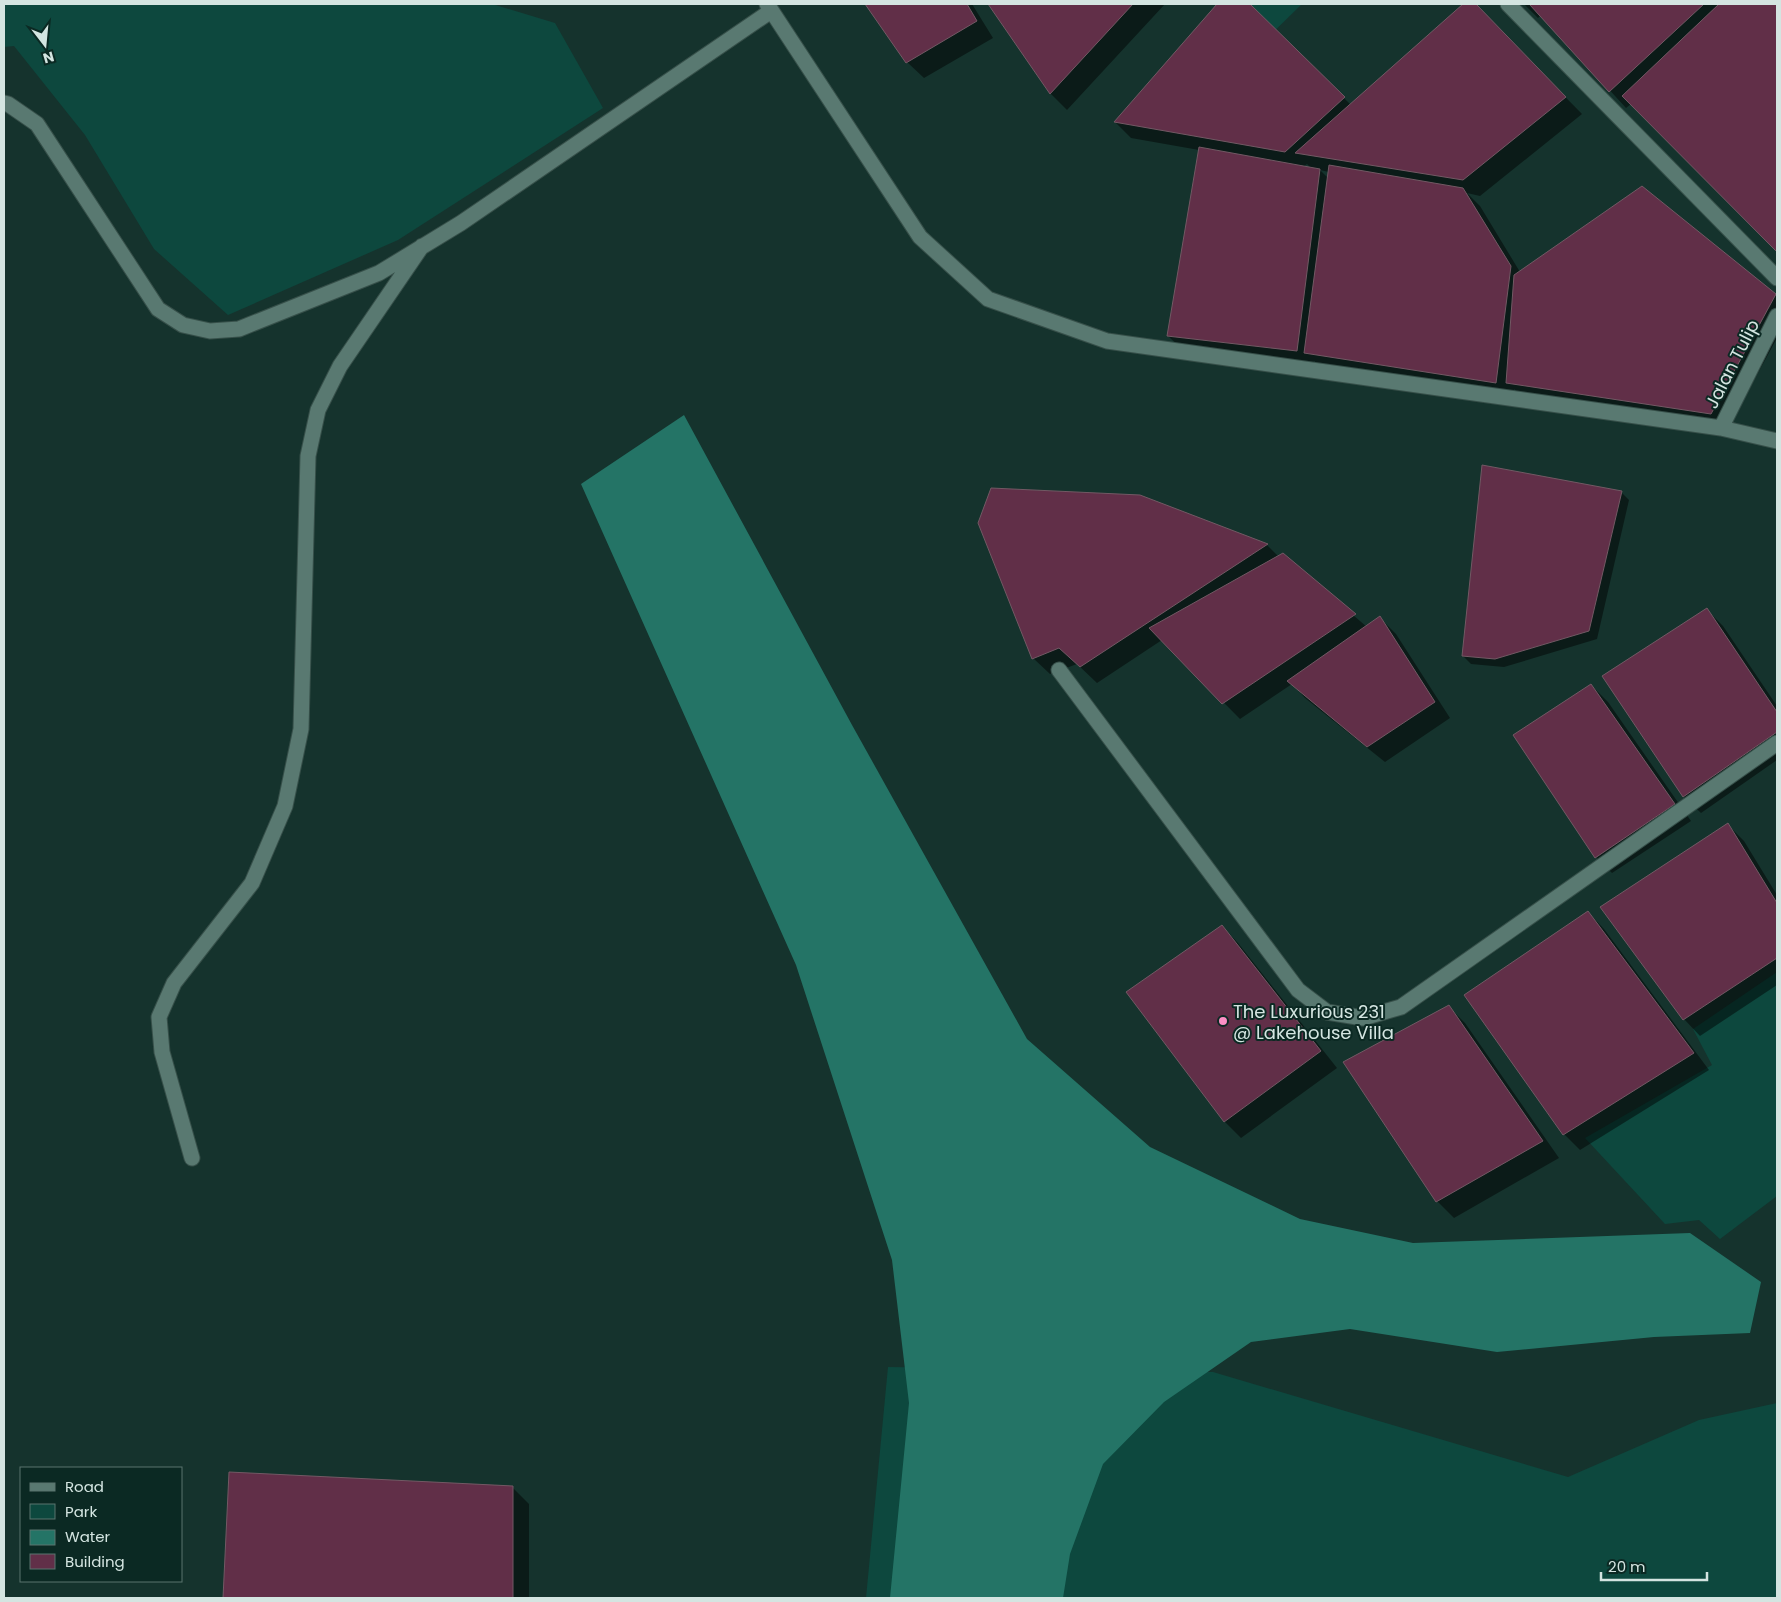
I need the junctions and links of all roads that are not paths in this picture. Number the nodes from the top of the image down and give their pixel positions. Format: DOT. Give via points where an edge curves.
graph roads {
  1 [pos="1508,4"];
  2 [pos="769,7"];
  3 [pos="4,104"];
  4 [pos="422,246"];
  5 [pos="1777,278"];
  6 [pos="1777,316"];
  7 [pos="1720,428"];
  8 [pos="1777,441"];
  9 [pos="1060,670"];
  10 [pos="1777,743"];
  11 [pos="192,1158"];
  1 -- 5 [label="street"];
  2 -- 4 [label="street" via="461,223"];
  2 -- 7 [label="street" via="920,237 988,299 1107,341"];
  3 -- 4 [label="street" via="37,124 158,309 183,325 210,331 239,329 379,273"];
  4 -- 11 [label="street" via="340,366 318,410 308,456 301,729 285,806 252,883 174,983 159,1017 162,1052"];
  6 -- 7 [label="street, Jalan Tulip"];
  7 -- 8 [label="street"];
  9 -- 10 [label="street" via="1298,990 1327,1012 1363,1018 1400,1007"];
}
